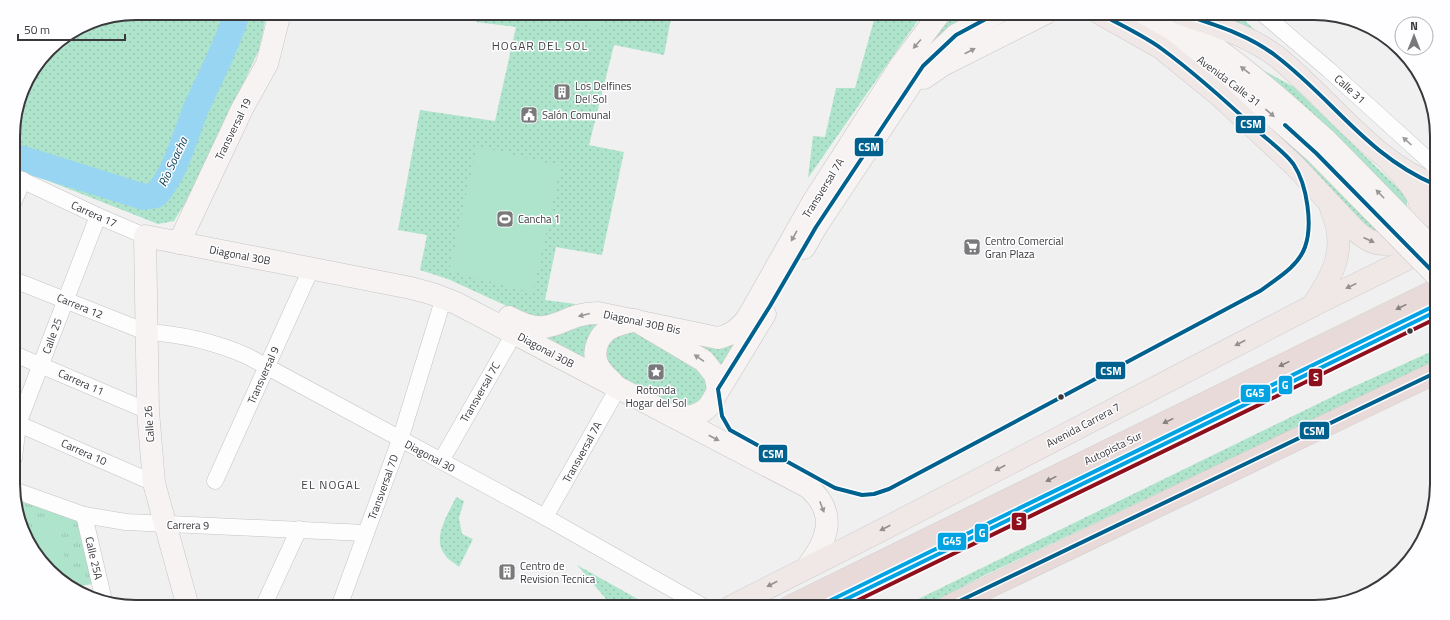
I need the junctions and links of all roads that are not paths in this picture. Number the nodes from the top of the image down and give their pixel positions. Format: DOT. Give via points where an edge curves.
graph roads {
  1 [pos="278,20"];
  2 [pos="935,20"];
  3 [pos="985,20"];
  4 [pos="1032,20"];
  5 [pos="1111,20"];
  6 [pos="1124,20"];
  7 [pos="1171,20"];
  8 [pos="1196,20"];
  9 [pos="1270,20"];
  10 [pos="903,95"];
  11 [pos="1322,147"];
  12 [pos="1387,158"];
  13 [pos="1430,163"];
  14 [pos="20,179"];
  15 [pos="1430,182"];
  16 [pos="1329,205"];
  17 [pos="98,216"];
  18 [pos="145,236"];
  19 [pos="181,237"];
  20 [pos="1430,246"];
  21 [pos="1430,247"];
  22 [pos="1430,268"];
  23 [pos="312,269"];
  24 [pos="20,282"];
  25 [pos="1430,293"];
  26 [pos="444,297"];
  27 [pos="65,300"];
  28 [pos="1312,306"];
  29 [pos="635,320"];
  30 [pos="517,328"];
  31 [pos="146,332"];
  32 [pos="718,338"];
  33 [pos="20,356"];
  34 [pos="42,365"];
  35 [pos="266,368"];
  36 [pos="1430,375"];
  37 [pos="618,388"];
  38 [pos="718,389"];
  39 [pos="148,411"];
  40 [pos="20,414"];
  41 [pos="672,416"];
  42 [pos="20,425"];
  43 [pos="400,440"];
  44 [pos="441,461"];
  45 [pos="215,481"];
  46 [pos="154,483"];
  47 [pos="21,492"];
  48 [pos="84,515"];
  49 [pos="545,517"];
  50 [pos="164,525"];
  51 [pos="299,529"];
  52 [pos="366,533"];
  53 [pos="807,567"];
  54 [pos="103,595"];
  55 [pos="186,600"];
  56 [pos="266,600"];
  57 [pos="344,600"];
  58 [pos="692,600"];
  59 [pos="743,600"];
  60 [pos="803,600"];
  61 [pos="962,600"];
  1 -- 19 [label="main road, Transversal 19" via="267,64 242,109"];
  2 -- 32 [label="main road, Transversal 7A, one-way" via="901,64 813,202 747,319 728,336"];
  3 -- 10 [label="main road, Transversal 7A" via="956,36 937,52 923,66"];
  10 -- 4 [label="main road, one-way" via="943,65"];
  5 -- 16 [label="main road" via="1161,48 1220,96 1294,165"];
  6 -- 11 [label="main road, Avenida Calle 31, one-way" via="1188,51 1235,82"];
  11 -- 7 [label="main road, Avenida Calle 31, one-way" via="1248,72 1212,45"];
  8 -- 12 [label="main road" via="1246,39 1275,56"];
  13 -- 9 [label="street, Calle 31, one-way"];
  10 -- 38 [label="main road, Transversal 7A" via="816,227"];
  20 -- 11 [label="main road, Avenida Calle 31, one-way, bridge"];
  11 -- 22 [label="main road, Avenida Calle 31, bridge"];
  12 -- 15 [label="main road"];
  16 -- 12 [label="main road, one-way" via="1362,237 1373,242 1383,245 1395,243 1406,237 1418,223 1420,204 1410,186"];
  14 -- 17 [label="street, Carrera 17"];
  16 -- 28 [label="main road" via="1338,229 1340,246 1333,270"];
  17 -- 18 [label="street, Carrera 17"];
  17 -- 27 [label="street, Calle 25"];
  18 -- 19 [label="main road, Carrera 17"];
  18 -- 31 [label="main road, Calle 26"];
  19 -- 23 [label="main road, Diagonal 30B"];
  19 -- 30 [label="main road, Diagonal 30B" via="422,277 454,288"];
  21 -- 28 [label="main road, Avenida Carrera 7, one-way"];
  23 -- 26 [label="main road, Diagonal 30B"];
  23 -- 35 [label="street, Transversal 9"];
  24 -- 27 [label="street, Carrera 12"];
  25 -- 60 [label="highway, Autopista Sur, one-way"];
  26 -- 30 [label="main road, Diagonal 30B"];
  26 -- 43 [label="street, Transversal 7D"];
  27 -- 31 [label="street, Carrera 12"];
  27 -- 34 [label="street, Calle 25"];
  28 -- 53 [label="main road, Avenida Carrera 7, one-way"];
  29 -- 30 [label="main road, Diagonal 30B Bis, one-way" via="589,313 550,327"];
  29 -- 32 [label="main road, Diagonal 30B Bis"];
  29 -- 37 [label="main road" via="609,329 596,346 597,362"];
  38 -- 29 [label="main road, one-way" via="715,375 704,361"];
  30 -- 37 [label="main road, Diagonal 30B"];
  30 -- 44 [label="street, Transversal 7C"];
  31 -- 35 [label="street, Diagonal 30" via="204,340 230,349"];
  31 -- 39 [label="main road, Calle 26"];
  33 -- 34 [label="street, Carrera 11"];
  34 -- 39 [label="street, Carrera 11"];
  34 -- 40 [label="street, Calle 25"];
  35 -- 43 [label="street, Diagonal 30"];
  35 -- 45 [label="street, Transversal 9"];
  36 -- 61 [label="highway"];
  37 -- 41 [label="main road, Diagonal 30B"];
  37 -- 49 [label="street, Transversal 7A"];
  38 -- 41 [label="main road" via="703,412 688,417"];
  39 -- 46 [label="main road, Calle 26"];
  41 -- 53 [label="main road, Diagonal 30B, one-way" via="808,487 816,494 827,522 826,531 820,550"];
  42 -- 46 [label="street, Carrera 10"];
  43 -- 44 [label="street, Diagonal 30"];
  43 -- 52 [label="street, Transversal 7D"];
  44 -- 49 [label="street, Diagonal 30"];
  46 -- 50 [label="main road, Calle 26"];
  47 -- 48 [label="street, Carrera 9"];
  48 -- 50 [label="street, Carrera 9"];
  48 -- 54 [label="street, Calle 25A"];
  49 -- 58 [label="street, Diagonal 30"];
  50 -- 51 [label="street, Carrera 9"];
  50 -- 55 [label="main road, Calle 26"];
  51 -- 52 [label="street, Carrera 9"];
  51 -- 56 [label="street"];
  52 -- 57 [label="street, Transversal 7D"];
  53 -- 59 [label="main road, Avenida Carrera 7, one-way"];
}
